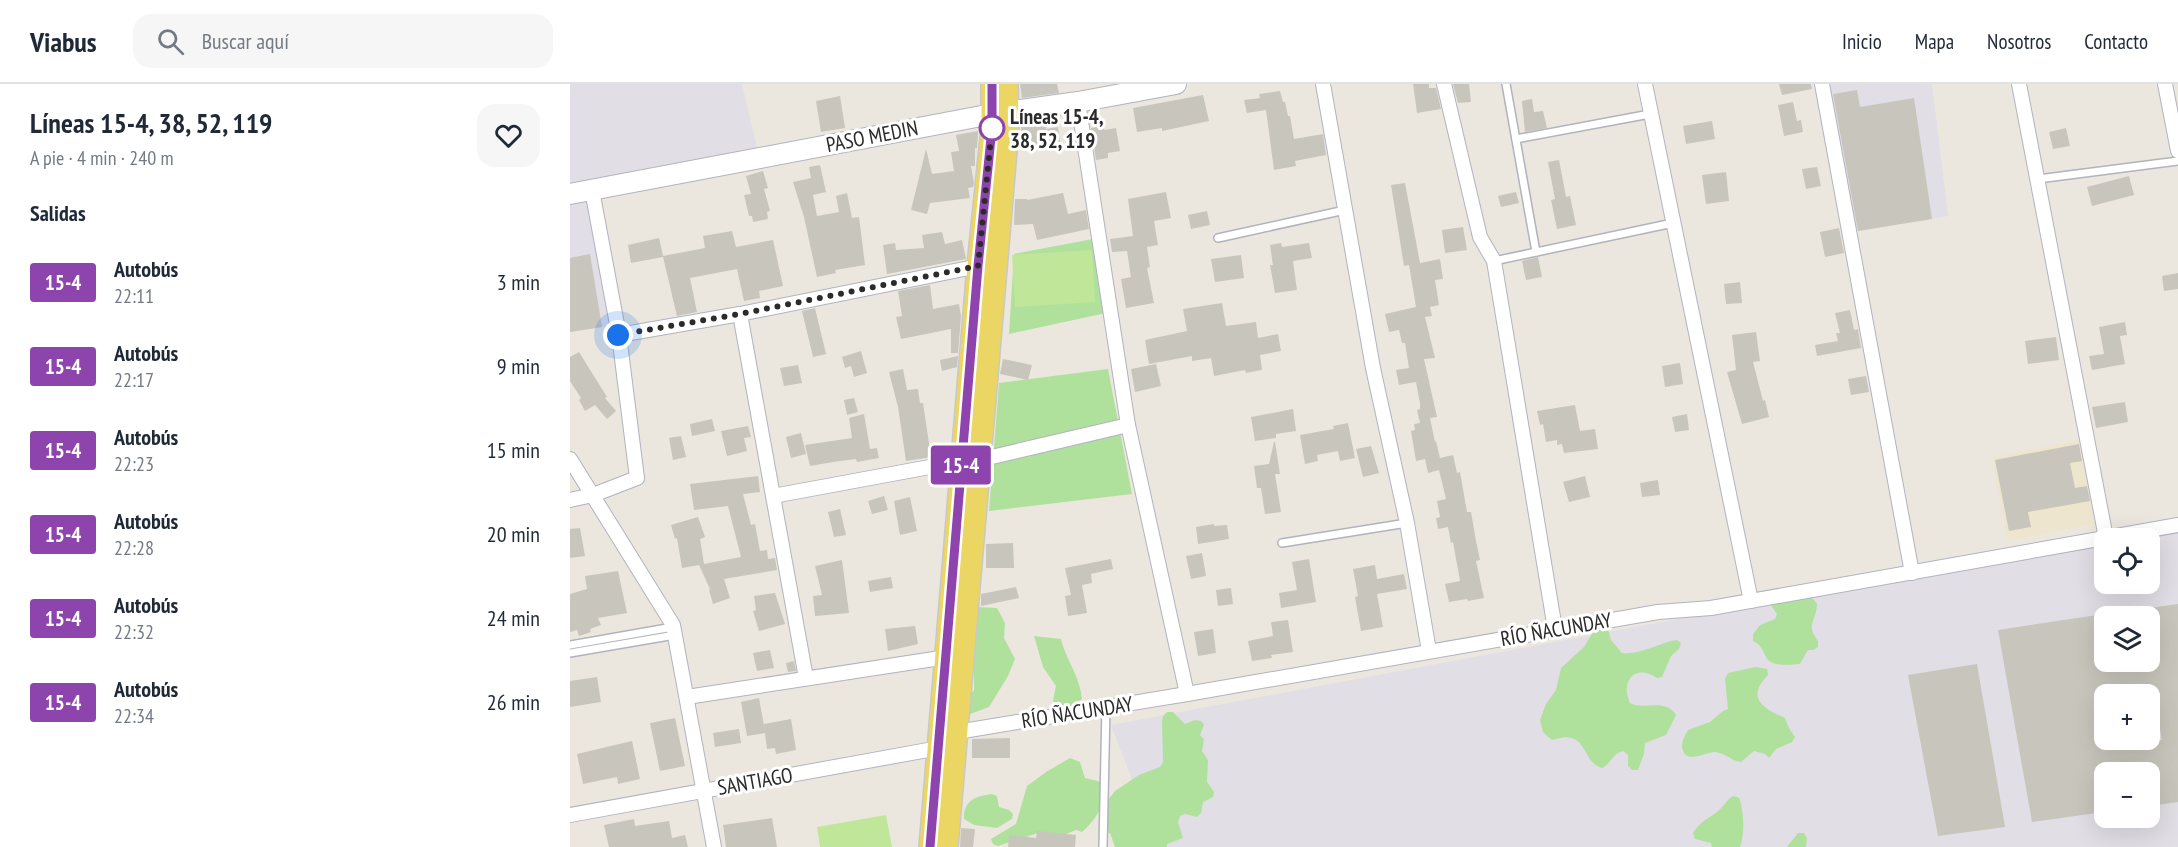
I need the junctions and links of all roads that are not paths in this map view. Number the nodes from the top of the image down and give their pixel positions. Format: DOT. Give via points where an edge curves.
graph roads {
  1 [pos="992,84"];
  2 [pos="1007,84"];
  3 [pos="1176,84"];
  4 [pos="1323,84"];
  5 [pos="1444,84"];
  6 [pos="1506,84"];
  7 [pos="1645,84"];
  8 [pos="1822,84"];
  9 [pos="2019,84"];
  10 [pos="2165,84"];
  11 [pos="1078,102"];
  12 [pos="1000,113"];
  13 [pos="1650,114"];
  14 [pos="1516,139"];
  15 [pos="2178,151"];
  16 [pos="2178,161"];
  17 [pos="2038,179"];
  18 [pos="592,190"];
  19 [pos="570,194"];
  20 [pos="1345,210"];
  21 [pos="1673,223"];
  22 [pos="1218,238"];
  23 [pos="1536,252"];
  24 [pos="1494,261"];
  25 [pos="986,264"];
  26 [pos="740,314"];
  27 [pos="618,335"];
  28 [pos="1128,425"];
  29 [pos="570,459"];
  30 [pos="970,460"];
  31 [pos="593,495"];
  32 [pos="773,496"];
  33 [pos="570,500"];
  34 [pos="1407,523"];
  35 [pos="2178,525"];
  36 [pos="2104,528"];
  37 [pos="2160,528"];
  38 [pos="2094,540"];
  39 [pos="1282,543"];
  40 [pos="1912,573"];
  41 [pos="1751,601"];
  42 [pos="1556,629"];
  43 [pos="674,631"];
  44 [pos="570,645"];
  45 [pos="1429,651"];
  46 [pos="570,654"];
  47 [pos="947,657"];
  48 [pos="806,678"];
  49 [pos="1187,694"];
  50 [pos="687,698"];
  51 [pos="1106,707"];
  52 [pos="957,732"];
  53 [pos="939,747"];
  54 [pos="704,790"];
  55 [pos="570,815"];
  56 [pos="714,847"];
  57 [pos="930,847"];
  58 [pos="947,847"];
  59 [pos="1103,847"];
  1 -- 12 [label="main road"];
  2 -- 12 [label="main road"];
  3 -- 11 [label="street, PASO MEDIN"];
  4 -- 20 [label="street"];
  5 -- 24 [label="street" via="1480,237"];
  6 -- 14 [label="lane"];
  7 -- 13 [label="street"];
  8 -- 40 [label="street"];
  9 -- 17 [label="street"];
  10 -- 15 [label="street"];
  11 -- 12 [label="street, PASO MEDIN"];
  11 -- 28 [label="street"];
  12 -- 18 [label="street, PASO MEDIN"];
  12 -- 25 [label="main road"];
  13 -- 14 [label="lane"];
  13 -- 21 [label="street"];
  14 -- 23 [label="lane"];
  16 -- 17 [label="lane"];
  17 -- 36 [label="street"];
  18 -- 19 [label="street, PASO MEDIN"];
  18 -- 27 [label="street"];
  20 -- 22 [label="lane"];
  20 -- 34 [label="street" via="1373,369"];
  21 -- 23 [label="lane"];
  21 -- 41 [label="street"];
  23 -- 24 [label="lane"];
  24 -- 42 [label="street"];
  25 -- 26 [label="street"];
  25 -- 30 [label="main road"];
  26 -- 27 [label="street"];
  26 -- 32 [label="street"];
  27 -- 31 [label="street" via="637,478"];
  28 -- 30 [label="street"];
  28 -- 49 [label="street"];
  29 -- 31 [label="street"];
  30 -- 32 [label="street"];
  30 -- 47 [label="main road"];
  30 -- 52 [label="main road"];
  31 -- 33 [label="street"];
  31 -- 43 [label="street"];
  32 -- 48 [label="street"];
  34 -- 39 [label="lane"];
  34 -- 45 [label="street"];
  35 -- 37 [label="street, RÍO ÑACUNDAY"];
  38 -- 40 [label="street, RÍO ÑACUNDAY"];
  40 -- 41 [label="street, RÍO ÑACUNDAY"];
  41 -- 42 [label="street, RÍO ÑACUNDAY"];
  42 -- 45 [label="street, RÍO ÑACUNDAY"];
  43 -- 44 [label="lane"];
  43 -- 46 [label="lane"];
  43 -- 50 [label="street"];
  45 -- 49 [label="street, RÍO ÑACUNDAY"];
  47 -- 48 [label="street"];
  47 -- 53 [label="main road"];
  48 -- 50 [label="street"];
  49 -- 51 [label="street, RÍO ÑACUNDAY"];
  50 -- 54 [label="street"];
  51 -- 52 [label="street, RÍO ÑACUNDAY"];
  51 -- 59 [label="lane"];
  52 -- 53 [label="street"];
  52 -- 58 [label="main road"];
  53 -- 54 [label="street, SANTIAGO"];
  53 -- 57 [label="main road"];
  54 -- 55 [label="street, SANTIAGO"];
  54 -- 56 [label="street"];
}
